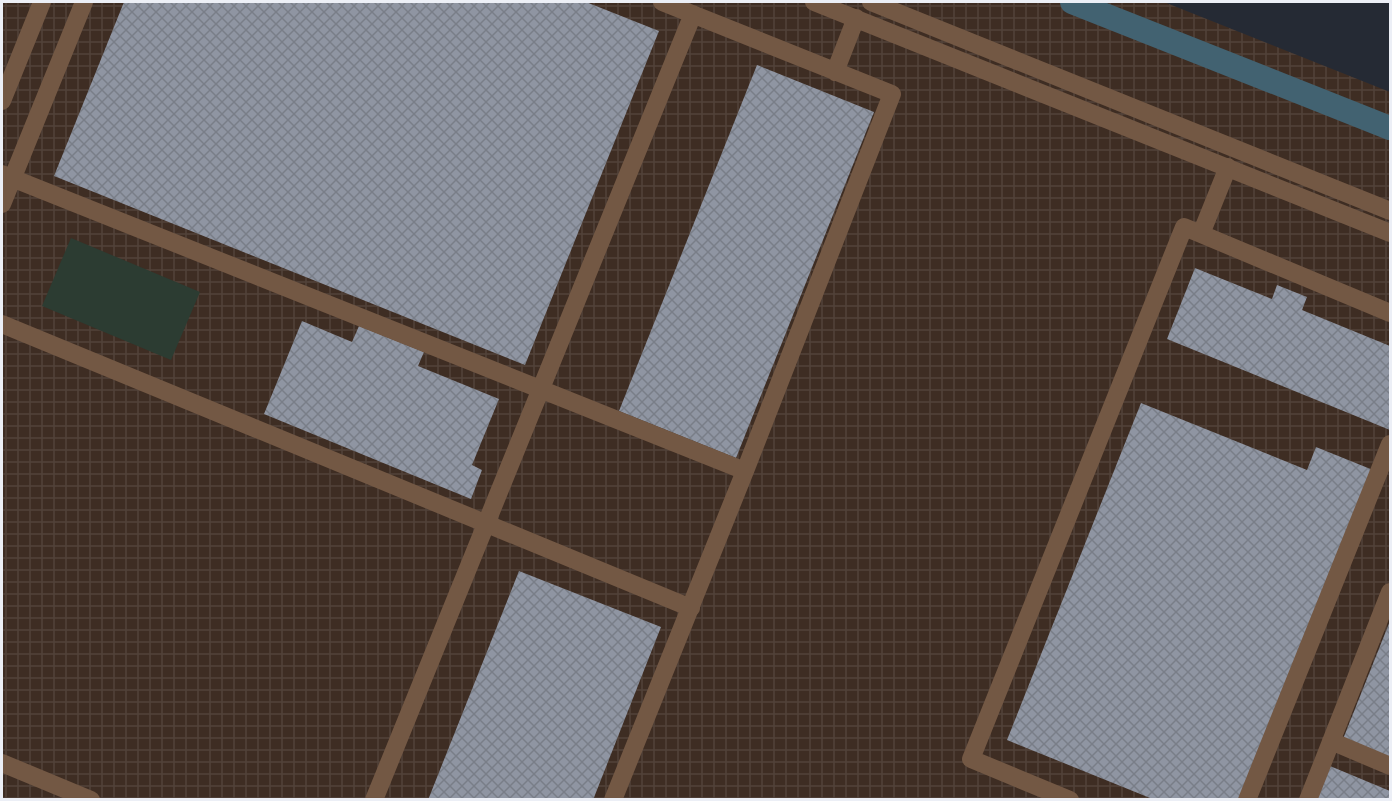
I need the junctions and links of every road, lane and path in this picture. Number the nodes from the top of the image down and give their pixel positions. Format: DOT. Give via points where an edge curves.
graph roads {
  1 [pos="42,2"];
  2 [pos="84,2"];
  3 [pos="662,2"];
  4 [pos="814,2"];
  5 [pos="871,2"];
  6 [pos="693,14"];
  7 [pos="856,18"];
  8 [pos="835,72"];
  9 [pos="2,101"];
  10 [pos="1228,168"];
  11 [pos="7,176"];
  12 [pos="2,204"];
  13 [pos="1390,211"];
  14 [pos="1390,233"];
  15 [pos="1201,234"];
  16 [pos="1390,313"];
  17 [pos="2,324"];
  18 [pos="540,390"];
  19 [pos="1390,444"];
  20 [pos="745,471"];
  21 [pos="486,523"];
  22 [pos="1390,592"];
  23 [pos="691,608"];
  24 [pos="1331,741"];
  25 [pos="2,763"];
  26 [pos="1390,766"];
  27 [pos="91,800"];
  28 [pos="374,800"];
  29 [pos="613,800"];
  30 [pos="1070,800"];
  31 [pos="1247,800"];
  32 [pos="1308,800"];
  1 -- 9 [label="street"];
  2 -- 11 [label="street"];
  3 -- 6 [label="street"];
  4 -- 7 [label="street"];
  5 -- 13 [label="street"];
  6 -- 8 [label="street"];
  6 -- 18 [label="street"];
  7 -- 8 [label="street"];
  7 -- 10 [label="street"];
  8 -- 20 [label="street" via="892,94"];
  10 -- 14 [label="street"];
  10 -- 15 [label="street"];
  11 -- 12 [label="street"];
  11 -- 18 [label="street"];
  15 -- 16 [label="street"];
  15 -- 30 [label="street" via="1184,226 971,759"];
  17 -- 21 [label="street"];
  18 -- 20 [label="street"];
  18 -- 21 [label="street"];
  19 -- 31 [label="street"];
  20 -- 23 [label="street"];
  21 -- 23 [label="street"];
  21 -- 28 [label="street"];
  22 -- 24 [label="street"];
  23 -- 29 [label="street"];
  24 -- 26 [label="street"];
  24 -- 32 [label="street"];
  25 -- 27 [label="street"];
}
